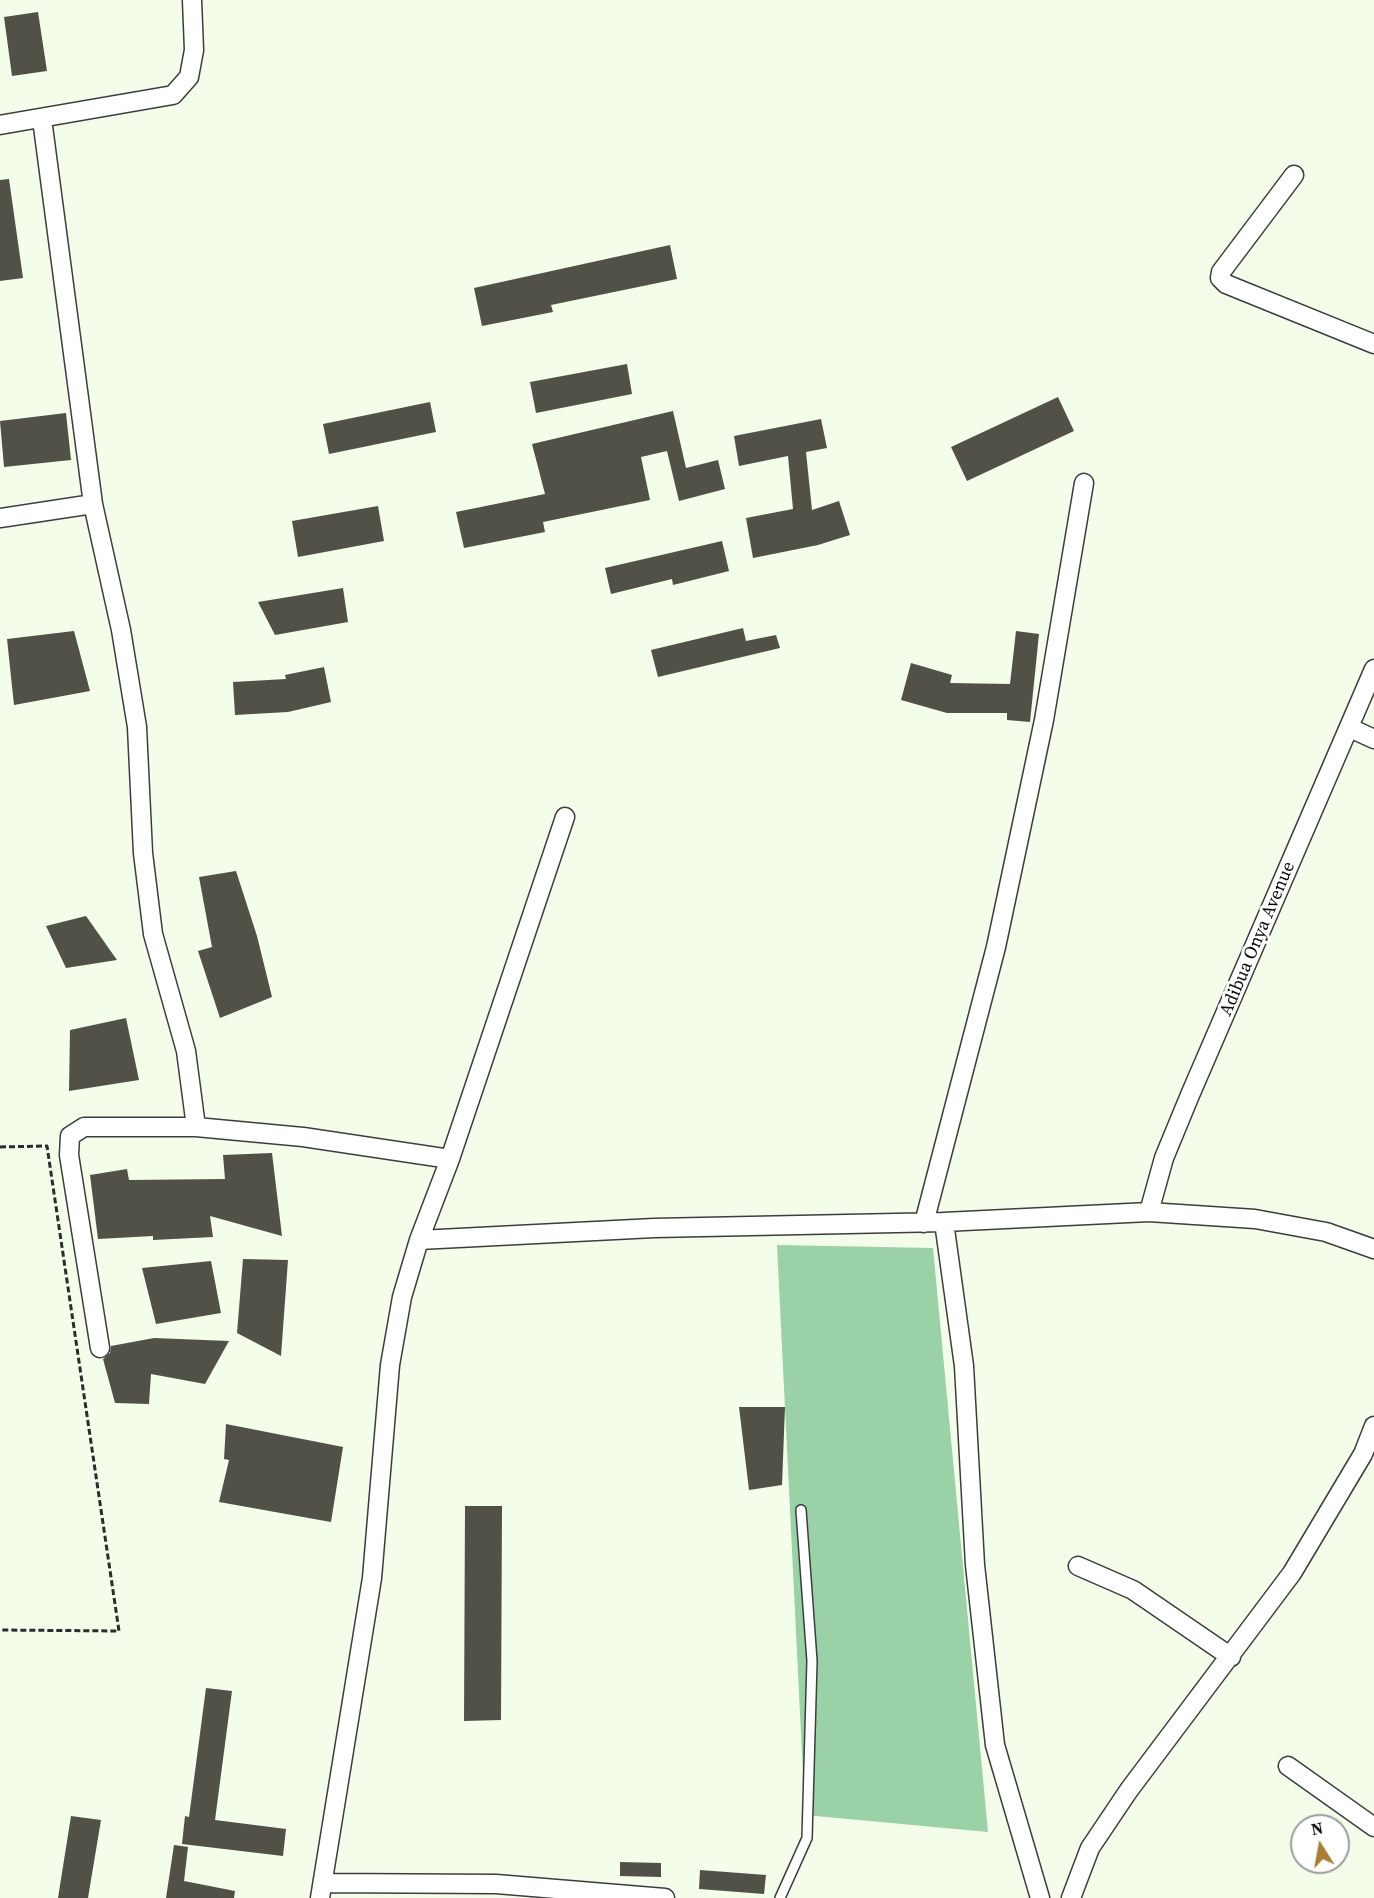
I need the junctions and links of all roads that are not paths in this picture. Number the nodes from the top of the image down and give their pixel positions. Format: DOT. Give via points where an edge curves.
graph roads {
  1 [pos="192,0"];
  2 [pos="42,119"];
  3 [pos="0,125"];
  4 [pos="1294,175"];
  5 [pos="1374,344"];
  6 [pos="1084,483"];
  7 [pos="93,504"];
  8 [pos="0,518"];
  9 [pos="1374,669"];
  10 [pos="1350,728"];
  11 [pos="1374,739"];
  12 [pos="565,817"];
  13 [pos="196,1126"];
  14 [pos="450,1159"];
  15 [pos="1149,1212"];
  16 [pos="944,1222"];
  17 [pos="924,1223"];
  18 [pos="419,1240"];
  19 [pos="1374,1249"];
  20 [pos="100,1348"];
  21 [pos="1374,1426"];
  22 [pos="801,1510"];
  23 [pos="1078,1566"];
  24 [pos="1231,1657"];
  25 [pos="1288,1766"];
  26 [pos="1374,1827"];
  27 [pos="321,1890"];
  28 [pos="665,1898"];
  29 [pos="780,1898"];
  30 [pos="1040,1898"];
  31 [pos="1071,1898"];
  1 -- 2 [label="street" via="194,51 189,77 173,95"];
  2 -- 3 [label="street"];
  2 -- 7 [label="street"];
  4 -- 5 [label="street" via="1220,278 1226,284"];
  6 -- 17 [label="street" via="1044,720 1000,924"];
  7 -- 8 [label="street"];
  7 -- 13 [label="street" via="121,630 137,728 143,853 153,934 186,1051"];
  9 -- 10 [label="street, Adibua Onya Avenue"];
  10 -- 11 [label="street"];
  10 -- 15 [label="street, Adibua Onya Avenue" via="1190,1095 1164,1158"];
  12 -- 14 [label="street"];
  13 -- 14 [label="street"];
  13 -- 20 [label="street" via="84,1127 70,1136 69,1155"];
  14 -- 18 [label="street"];
  15 -- 16 [label="street"];
  15 -- 19 [label="street" via="1255,1219 1326,1232"];
  16 -- 17 [label="street"];
  16 -- 30 [label="street" via="964,1366 975,1565 995,1745"];
  17 -- 18 [label="street" via="654,1228"];
  18 -- 27 [label="street" via="402,1297 390,1365 372,1578"];
  21 -- 24 [label="street" via="1363,1454 1292,1573"];
  22 -- 29 [label="lane" via="812,1661 807,1838"];
  23 -- 24 [label="street" via="1132,1590"];
  24 -- 31 [label="street" via="1129,1790 1090,1848"];
  25 -- 26 [label="street"];
  27 -- 28 [label="street" via="496,1884"];
}
